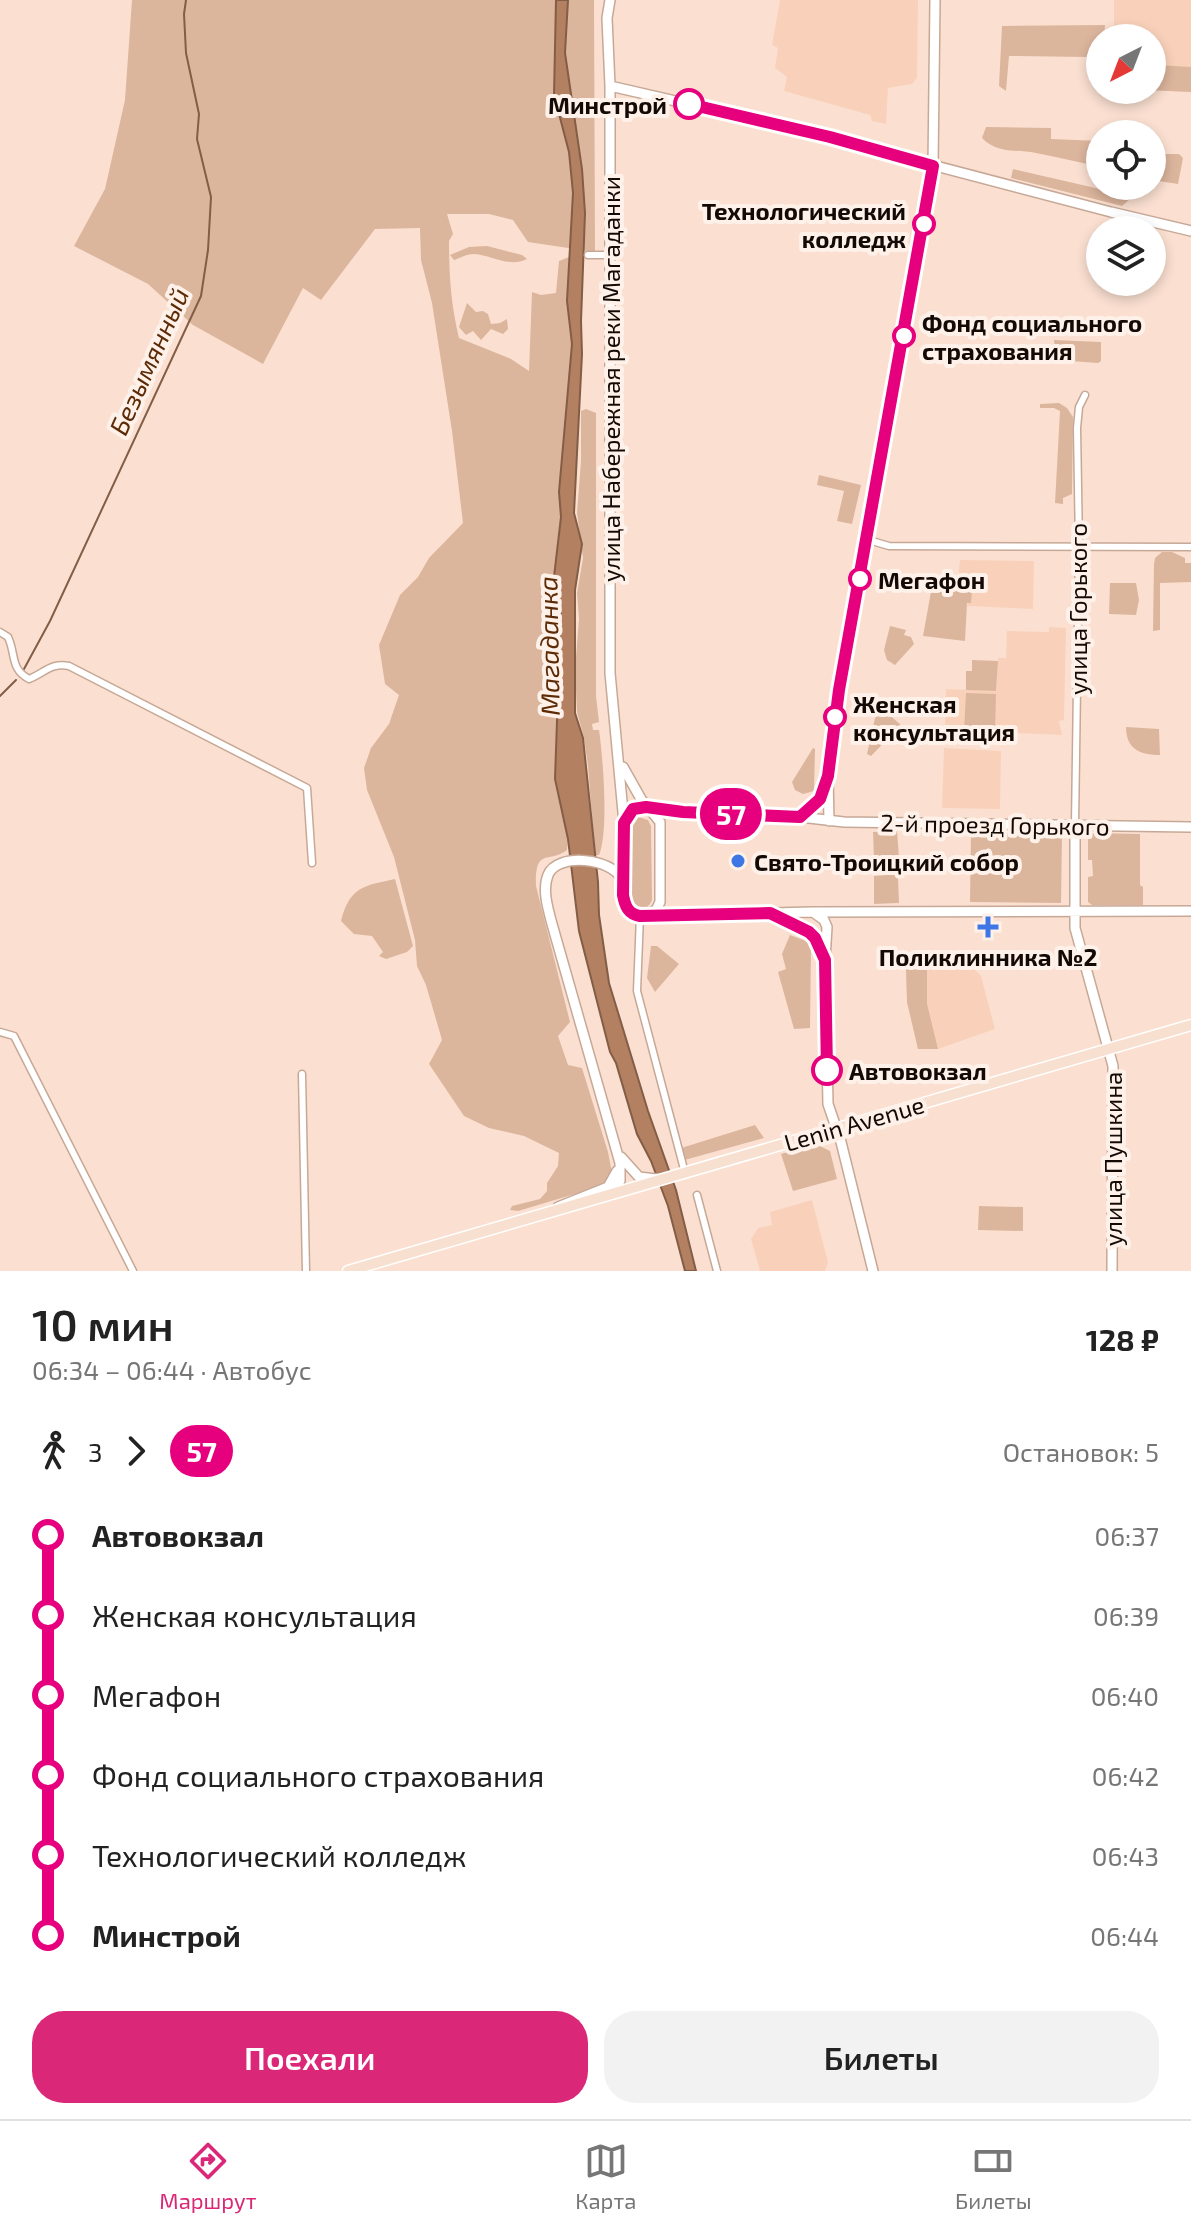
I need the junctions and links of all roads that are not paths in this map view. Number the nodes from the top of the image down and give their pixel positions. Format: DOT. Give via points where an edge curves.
graph roads {
  1 [pos="610,0"];
  2 [pos="935,0"];
  3 [pos="610,86"];
  4 [pos="933,166"];
  5 [pos="1191,231"];
  6 [pos="588,255"];
  7 [pos="610,255"];
  8 [pos="1085,395"];
  9 [pos="865,539"];
  10 [pos="1079,547"];
  11 [pos="1191,547"];
  12 [pos="0,632"];
  13 [pos="619,758"];
  14 [pos="828,776"];
  15 [pos="646,807"];
  16 [pos="683,812"];
  17 [pos="800,817"];
  18 [pos="829,821"];
  19 [pos="1075,825"];
  20 [pos="1191,827"];
  21 [pos="624,828"];
  22 [pos="662,829"];
  23 [pos="603,862"];
  24 [pos="312,863"];
  25 [pos="624,883"];
  26 [pos="661,895"];
  27 [pos="1074,911"];
  28 [pos="1191,911"];
  29 [pos="812,912"];
  30 [pos="838,912"];
  31 [pos="770,913"];
  32 [pos="677,914"];
  33 [pos="643,916"];
  34 [pos="827,927"];
  35 [pos="825,960"];
  36 [pos="1191,1025"];
  37 [pos="0,1032"];
  38 [pos="1109,1048"];
  39 [pos="302,1074"];
  40 [pos="835,1127"];
  41 [pos="614,1147"];
  42 [pos="683,1174"];
  43 [pos="646,1182"];
  44 [pos="697,1195"];
  45 [pos="609,1196"];
  46 [pos="544,1215"];
  47 [pos="133,1271"];
  48 [pos="306,1271"];
  49 [pos="348,1271"];
  50 [pos="717,1271"];
  51 [pos="873,1271"];
  52 [pos="1112,1271"];
  1 -- 3 [label="street, улица Набережная реки Магаданки"];
  2 -- 4 [label="street"];
  3 -- 4 [label="street"];
  3 -- 7 [label="street, улица Набережная реки Магаданки"];
  4 -- 5 [label="street"];
  4 -- 9 [label="street"];
  6 -- 7 [label="street"];
  7 -- 13 [label="street, улица Набережная реки Магаданки" via="610,673"];
  8 -- 10 [label="street, улица Горького" via="1077,428"];
  9 -- 10 [label="street" via="889,546"];
  9 -- 14 [label="street"];
  10 -- 11 [label="street"];
  10 -- 19 [label="street, улица Горького"];
  12 -- 24 [label="street" via="11,642 15,667 24,677 54,665 69,666 307,788"];
  13 -- 15 [label="street, улица Набережная реки Магаданки"];
  13 -- 21 [label="street, улица Набережная реки Магаданки"];
  14 -- 17 [label="street" via="820,799"];
  14 -- 18 [label="street"];
  15 -- 16 [label="street, 2-й проезд Горького"];
  15 -- 21 [label="street" via="633,809"];
  15 -- 22 [label="street, улица Набережная реки Магаданки"];
  16 -- 17 [label="street, 2-й проезд Горького"];
  16 -- 22 [label="street" via="670,817"];
  17 -- 18 [label="street, 2-й проезд Горького"];
  18 -- 19 [label="street, 2-й проезд Горького"];
  19 -- 20 [label="street, 2-й проезд Горького"];
  19 -- 27 [label="street, улица Пушкина"];
  21 -- 23 [label="street" via="620,850"];
  21 -- 25 [label="street, улица Набережная реки Магаданки"];
  22 -- 26 [label="street"];
  23 -- 25 [label="street"];
  23 -- 41 [label="street" via="555,866 548,874 547,902"];
  25 -- 33 [label="street, улица Набережная реки Магаданки" via="626,908"];
  26 -- 32 [label="street" via="665,906"];
  26 -- 33 [label="street" via="656,910"];
  27 -- 28 [label="street"];
  27 -- 30 [label="street"];
  27 -- 38 [label="street, улица Пушкина"];
  29 -- 30 [label="street"];
  29 -- 31 [label="street"];
  29 -- 34 [label="street"];
  30 -- 34 [label="street"];
  31 -- 32 [label="street"];
  31 -- 35 [label="street" via="809,932"];
  32 -- 33 [label="street"];
  33 -- 42 [label="street" via="637,991"];
  34 -- 35 [label="street"];
  35 -- 40 [label="street" via="828,1104"];
  36 -- 38 [label="main road, Lenin Avenue"];
  37 -- 47 [label="street" via="14,1036"];
  38 -- 40 [label="main road, Lenin Avenue"];
  38 -- 52 [label="street, улица Пушкина" via="1114,1070"];
  39 -- 48 [label="street"];
  40 -- 42 [label="main road, Lenin Avenue"];
  40 -- 51 [label="street"];
  41 -- 43 [label="street"];
  41 -- 45 [label="street" via="620,1178"];
  41 -- 46 [label="street" via="617,1170 610,1185"];
  42 -- 43 [label="main road, Lenin Avenue"];
  43 -- 45 [label="main road, Lenin Avenue"];
  44 -- 50 [label="street"];
  45 -- 46 [label="main road, Lenin Avenue"];
  46 -- 49 [label="main road, Lenin Avenue"];
}
